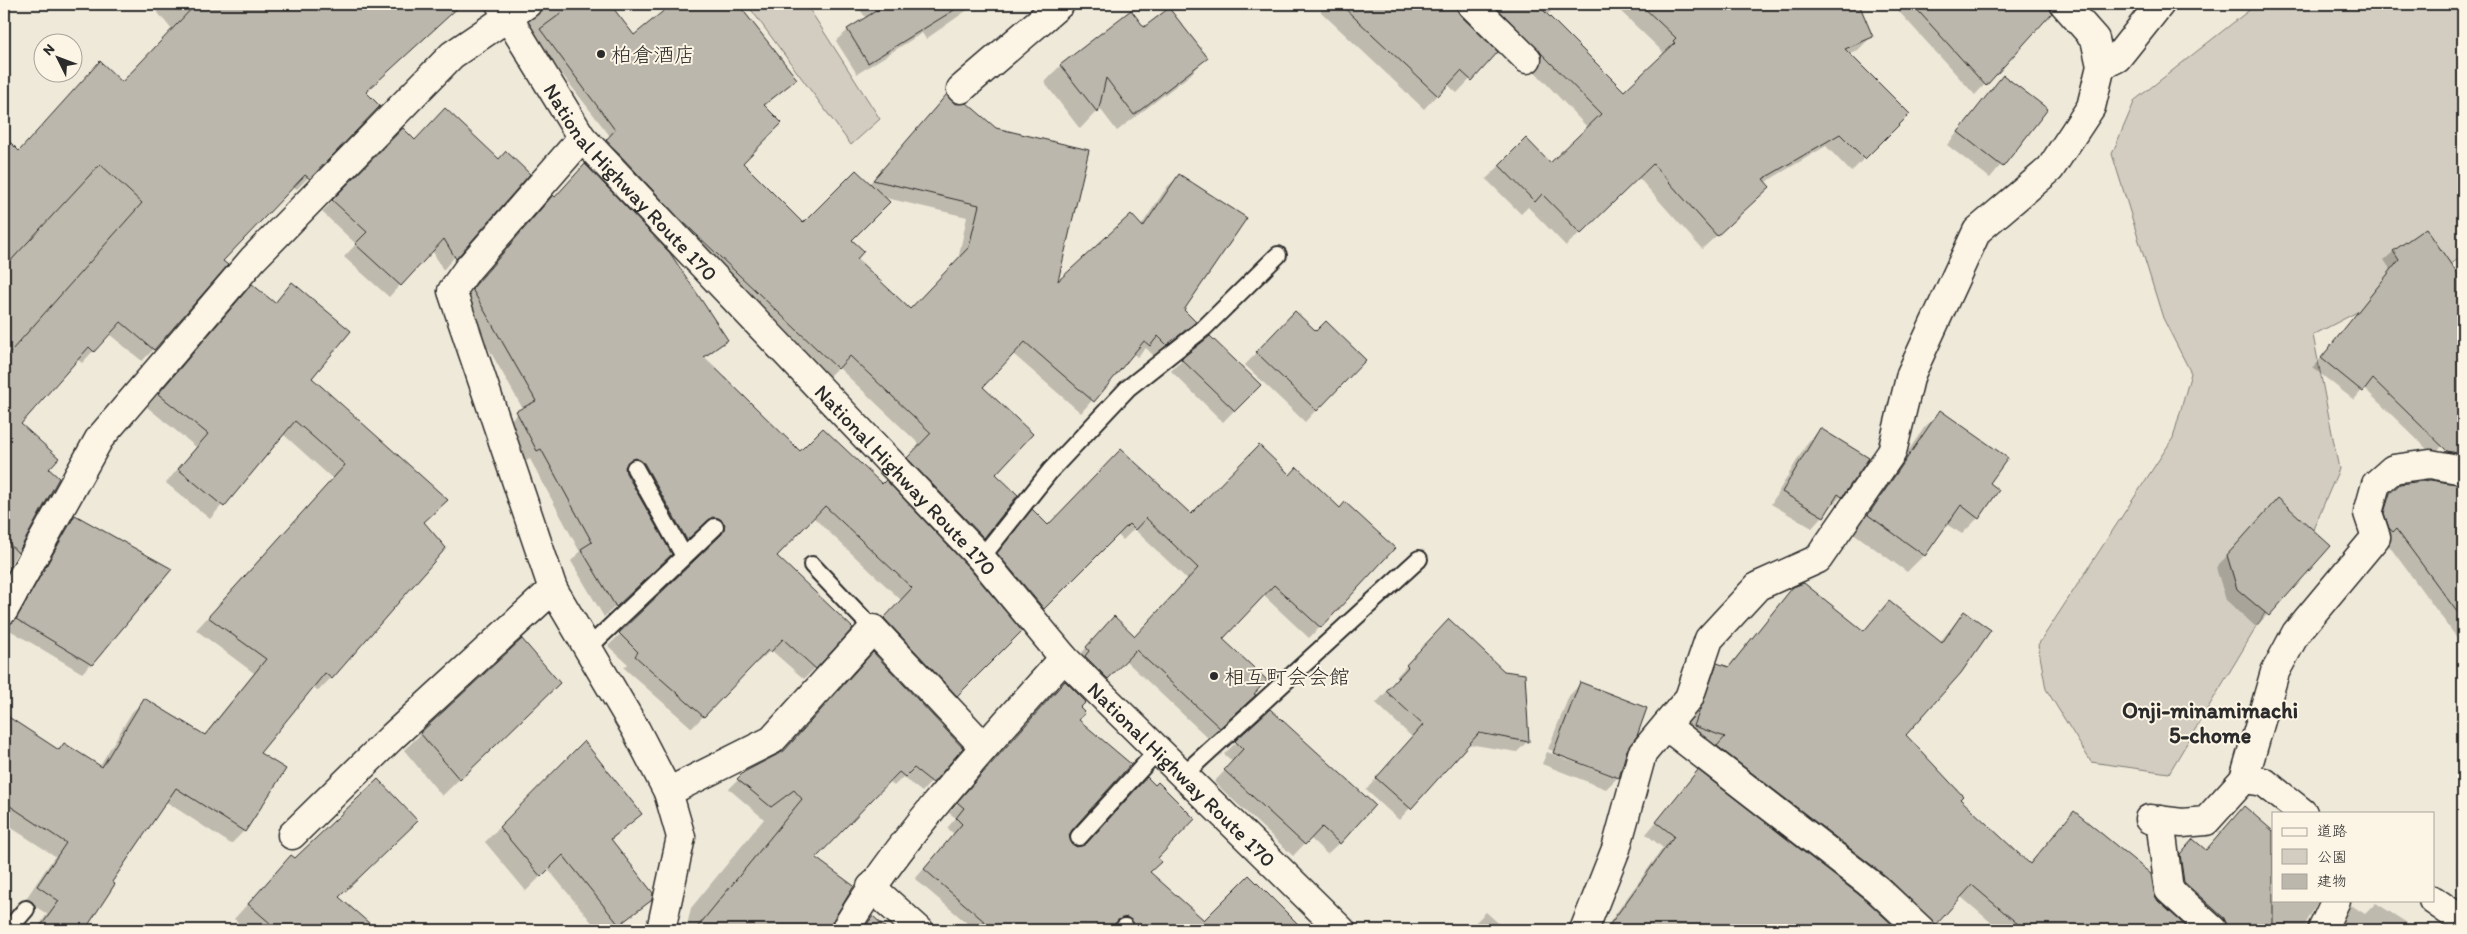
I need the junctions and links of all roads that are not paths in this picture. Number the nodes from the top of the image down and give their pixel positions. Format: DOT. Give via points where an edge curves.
graph roads {
  1 [pos="1060,4"];
  2 [pos="1471,4"];
  3 [pos="2064,4"];
  4 [pos="2160,4"];
  5 [pos="512,8"];
  6 [pos="1527,59"];
  7 [pos="2101,66"];
  8 [pos="961,89"];
  9 [pos="582,138"];
  10 [pos="1278,255"];
  11 [pos="635,468"];
  12 [pos="2463,470"];
  13 [pos="715,527"];
  14 [pos="684,556"];
  15 [pos="981,558"];
  16 [pos="1419,559"];
  17 [pos="812,565"];
  18 [pos="11,579"];
  19 [pos="553,589"];
  20 [pos="4,610"];
  21 [pos="873,629"];
  22 [pos="588,648"];
  23 [pos="1064,658"];
  24 [pos="1666,726"];
  25 [pos="984,747"];
  26 [pos="1158,750"];
  27 [pos="1183,775"];
  28 [pos="2244,779"];
  29 [pos="668,792"];
  30 [pos="2302,812"];
  31 [pos="292,835"];
  32 [pos="1079,836"];
  33 [pos="871,886"];
  34 [pos="2434,901"];
  35 [pos="2335,902"];
  36 [pos="26,909"];
  37 [pos="2463,920"];
  38 [pos="8,930"];
  39 [pos="662,930"];
  40 [pos="845,930"];
  41 [pos="919,930"];
  42 [pos="1341,930"];
  43 [pos="1584,930"];
  44 [pos="1921,930"];
  45 [pos="2213,930"];
  46 [pos="2322,930"];
  1 -- 8 [label="main road"];
  2 -- 6 [label="main road"];
  3 -- 7 [label="main road" via="2095,39"];
  4 -- 7 [label="main road" via="2117,58"];
  5 -- 9 [label="main road, National Highway Route 170"];
  5 -- 18 [label="main road" via="452,55 253,258 99,439"];
  7 -- 24 [label="main road" via="2091,107 2050,169 1978,231 1911,374 1892,452 1818,560 1758,586 1709,639 1689,698"];
  9 -- 15 [label="main road, National Highway Route 170"];
  9 -- 19 [label="main road" via="452,291"];
  10 -- 15 [label="lane" via="1204,328 1128,388 1051,470"];
  11 -- 14 [label="lane"];
  12 -- 28 [label="main road" via="2430,464 2393,469 2376,484 2368,513 2376,536 2296,633 2275,672"];
  13 -- 14 [label="lane"];
  14 -- 22 [label="lane"];
  15 -- 23 [label="main road, National Highway Route 170"];
  16 -- 27 [label="lane"];
  17 -- 21 [label="lane"];
  18 -- 20 [label="main road"];
  19 -- 22 [label="main road"];
  19 -- 31 [label="main road" via="393,736"];
  21 -- 25 [label="main road"];
  21 -- 29 [label="main road" via="772,740"];
  22 -- 29 [label="main road"];
  23 -- 25 [label="main road"];
  23 -- 26 [label="main road, National Highway Route 170"];
  24 -- 43 [label="main road" via="1642,754 1616,849"];
  24 -- 44 [label="main road" via="1877,889"];
  25 -- 33 [label="main road"];
  26 -- 27 [label="main road, National Highway Route 170"];
  26 -- 32 [label="lane"];
  27 -- 42 [label="main road, National Highway Route 170"];
  28 -- 30 [label="main road" via="2264,782"];
  28 -- 45 [label="main road" via="2206,820 2182,823 2154,819 2169,890"];
  29 -- 39 [label="main road" via="681,837"];
  33 -- 40 [label="main road"];
  33 -- 41 [label="main road"];
  34 -- 37 [label="main road"];
  35 -- 46 [label="main road"];
  36 -- 38 [label="lane"];
}
